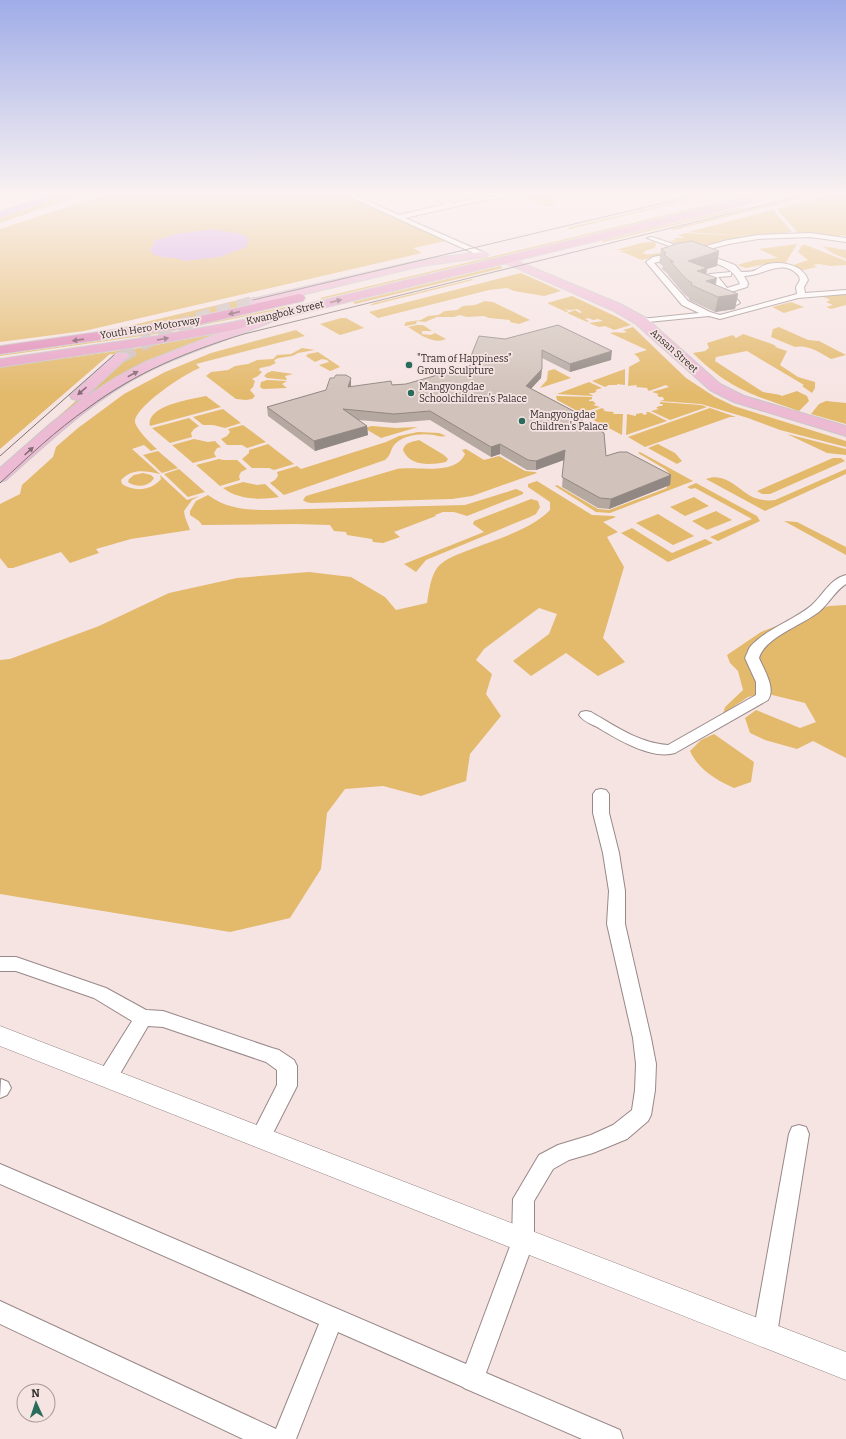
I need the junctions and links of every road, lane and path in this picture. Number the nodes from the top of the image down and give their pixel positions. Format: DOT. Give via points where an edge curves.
graph roads {
  1 [pos="435,261"];
  2 [pos="456,261"];
  3 [pos="502,261"];
  4 [pos="510,261"];
  5 [pos="652,261"];
  6 [pos="716,261"];
  7 [pos="728,274"];
  8 [pos="739,274"];
  9 [pos="726,291"];
  10 [pos="846,292"];
  11 [pos="801,296"];
  12 [pos="299,298"];
  13 [pos="256,302"];
  14 [pos="743,311"];
  15 [pos="709,314"];
  16 [pos="271,317"];
  17 [pos="641,320"];
  18 [pos="0,350"];
  19 [pos="122,356"];
  20 [pos="0,363"];
  21 [pos="846,431"];
  22 [pos="0,463"];
  23 [pos="0,477"];
  24 [pos="846,579"];
  25 [pos="586,715"];
  26 [pos="601,794"];
  27 [pos="0,964"];
  28 [pos="142,1018"];
  29 [pos="0,1036"];
  30 [pos="107,1078"];
  31 [pos="799,1134"];
  32 [pos="260,1138"];
  33 [pos="0,1175"];
  34 [pos="523,1241"];
  35 [pos="0,1312"];
  36 [pos="332,1319"];
  37 [pos="765,1334"];
  38 [pos="846,1366"];
  39 [pos="472,1380"];
  40 [pos="270,1439"];
  41 [pos="284,1439"];
  42 [pos="611,1439"];
  1 -- 13 [label="main road"];
  2 -- 12 [label="highway, Kwangbok Street"];
  16 -- 3 [label="highway, Kwangbok Street, one-way"];
  4 -- 17 [label="main road, Ansan Street"];
  5 -- 15 [label="street" via="684,303"];
  6 -- 8 [label="street" via="732,267"];
  7 -- 9 [label="street" via="710,276"];
  8 -- 9 [label="street" via="744,285"];
  8 -- 11 [label="street" via="770,266 791,268 804,276 800,287"];
  9 -- 14 [label="street"];
  10 -- 11 [label="street"];
  11 -- 14 [label="street"];
  12 -- 18 [label="highway, Youth Hero Motorway, one-way" via="176,325"];
  14 -- 15 [label="street" via="720,317"];
  15 -- 17 [label="street"];
  20 -- 16 [label="highway, Kwangbok Street, one-way" via="156,340"];
  23 -- 16 [label="main road, one-way" via="73,413 128,376 171,356 249,328"];
  17 -- 21 [label="main road, Ansan Street" via="715,387 739,399"];
  19 -- 22 [label="main road, one-way"];
  24 -- 25 [label="street" via="836,585 817,607 804,617 777,632 755,649 752,658 763,682 763,697 670,750 659,750 637,743"];
  26 -- 34 [label="street" via="602,813 617,891 616,924 646,1064 641,1115 620,1132 593,1144 565,1152 546,1162 524,1199"];
  27 -- 28 [label="street" via="16,964 100,993"];
  28 -- 30 [label="street"];
  28 -- 32 [label="street" via="163,1019 272,1056 287,1066 287,1086"];
  29 -- 30 [label="street"];
  30 -- 32 [label="street"];
  31 -- 37 [label="street"];
  32 -- 34 [label="street"];
  33 -- 36 [label="street"];
  34 -- 37 [label="street"];
  34 -- 39 [label="street"];
  35 -- 40 [label="street"];
  36 -- 39 [label="street"];
  36 -- 41 [label="street"];
  37 -- 38 [label="street"];
  39 -- 42 [label="street"];
}
